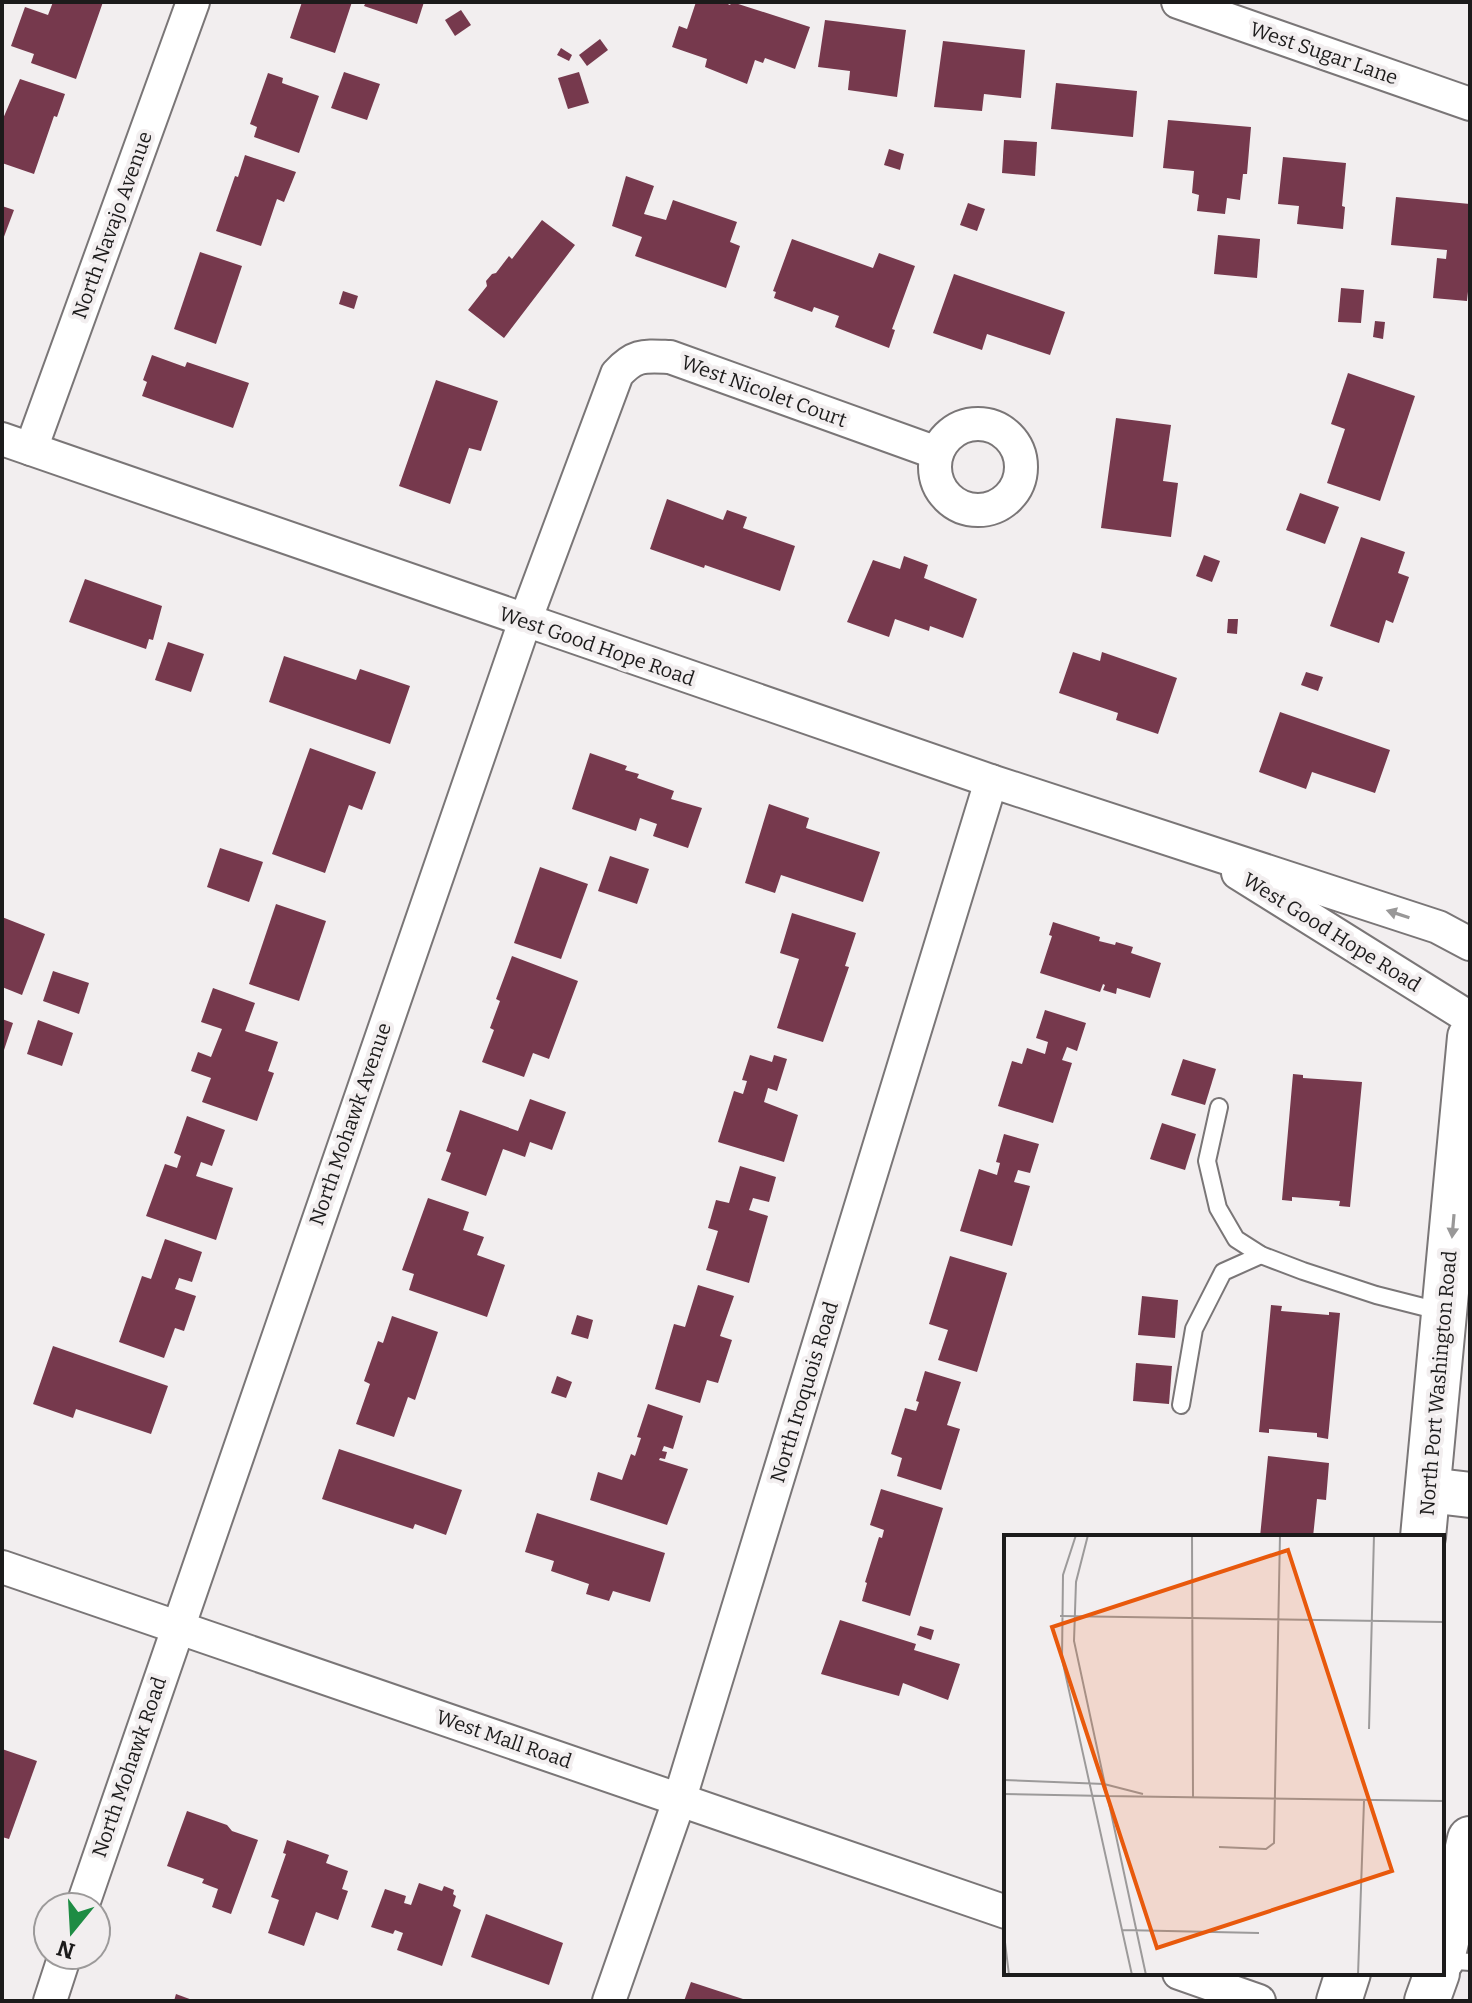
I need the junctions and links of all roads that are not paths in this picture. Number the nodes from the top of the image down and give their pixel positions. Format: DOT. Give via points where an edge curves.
graph roads {
  1 [pos="193,2"];
  2 [pos="1178,2"];
  3 [pos="1470,104"];
  4 [pos="16,444"];
  5 [pos="937,453"];
  6 [pos="525,621"];
  7 [pos="991,781"];
  8 [pos="1194,846"];
  9 [pos="1470,944"];
  10 [pos="1470,1018"];
  11 [pos="1470,1037"];
  12 [pos="1219,1107"];
  13 [pos="1261,1255"];
  14 [pos="1457,1314"];
  15 [pos="1181,1405"];
  16 [pos="1428,1490"];
  17 [pos="1470,1495"];
  18 [pos="1423,1535"];
  19 [pos="2,1567"];
  20 [pos="176,1627"];
  21 [pos="680,1798"];
  22 [pos="1470,1839"];
  23 [pos="87,1891"];
  24 [pos="1004,1911"];
  25 [pos="1444,1951"];
  26 [pos="1444,1960"];
  27 [pos="1470,1962"];
  28 [pos="60,1971"];
  29 [pos="1185,1975"];
  30 [pos="1347,1975"];
  31 [pos="1436,1975"];
  32 [pos="50,2001"];
  33 [pos="609,2001"];
  34 [pos="1259,2001"];
  35 [pos="1339,2001"];
  36 [pos="1427,2001"];
  1 -- 4 [label="street, North Navajo Avenue"];
  2 -- 3 [label="street, West Sugar Lane"];
  4 -- 6 [label="street, West Good Hope Road"];
  5 -- 6 [label="street, West Nicolet Court" via="670,357 628,361 605,399"];
  6 -- 7 [label="street, West Good Hope Road"];
  6 -- 20 [label="street, North Mohawk Avenue"];
  7 -- 8 [label="street, West Good Hope Road"];
  7 -- 21 [label="street, North Iroquois Road"];
  9 -- 8 [label="street, West Good Hope Road, one-way" via="1438,927"];
  8 -- 10 [label="street, West Good Hope Road"];
  11 -- 14 [label="main road, North Port Washington Road, one-way"];
  12 -- 13 [label="lane" via="1207,1161 1218,1208 1236,1239"];
  13 -- 14 [label="lane" via="1376,1295"];
  13 -- 15 [label="lane" via="1223,1272 1194,1329"];
  14 -- 16 [label="main road, North Port Washington Road"];
  16 -- 17 [label="main road"];
  16 -- 18 [label="main road, North Port Washington Road"];
  19 -- 20 [label="street, West Mall Road"];
  20 -- 21 [label="street, West Mall Road"];
  20 -- 23 [label="street, North Mohawk Road"];
  21 -- 24 [label="street, West Mall Road"];
  21 -- 33 [label="street, North Iroquois Road"];
  22 -- 25 [label="main road"];
  26 -- 27 [label="lane"];
  28 -- 32 [label="street"];
  29 -- 34 [label="street"];
  30 -- 35 [label="main road"];
  31 -- 36 [label="main road"];
}
